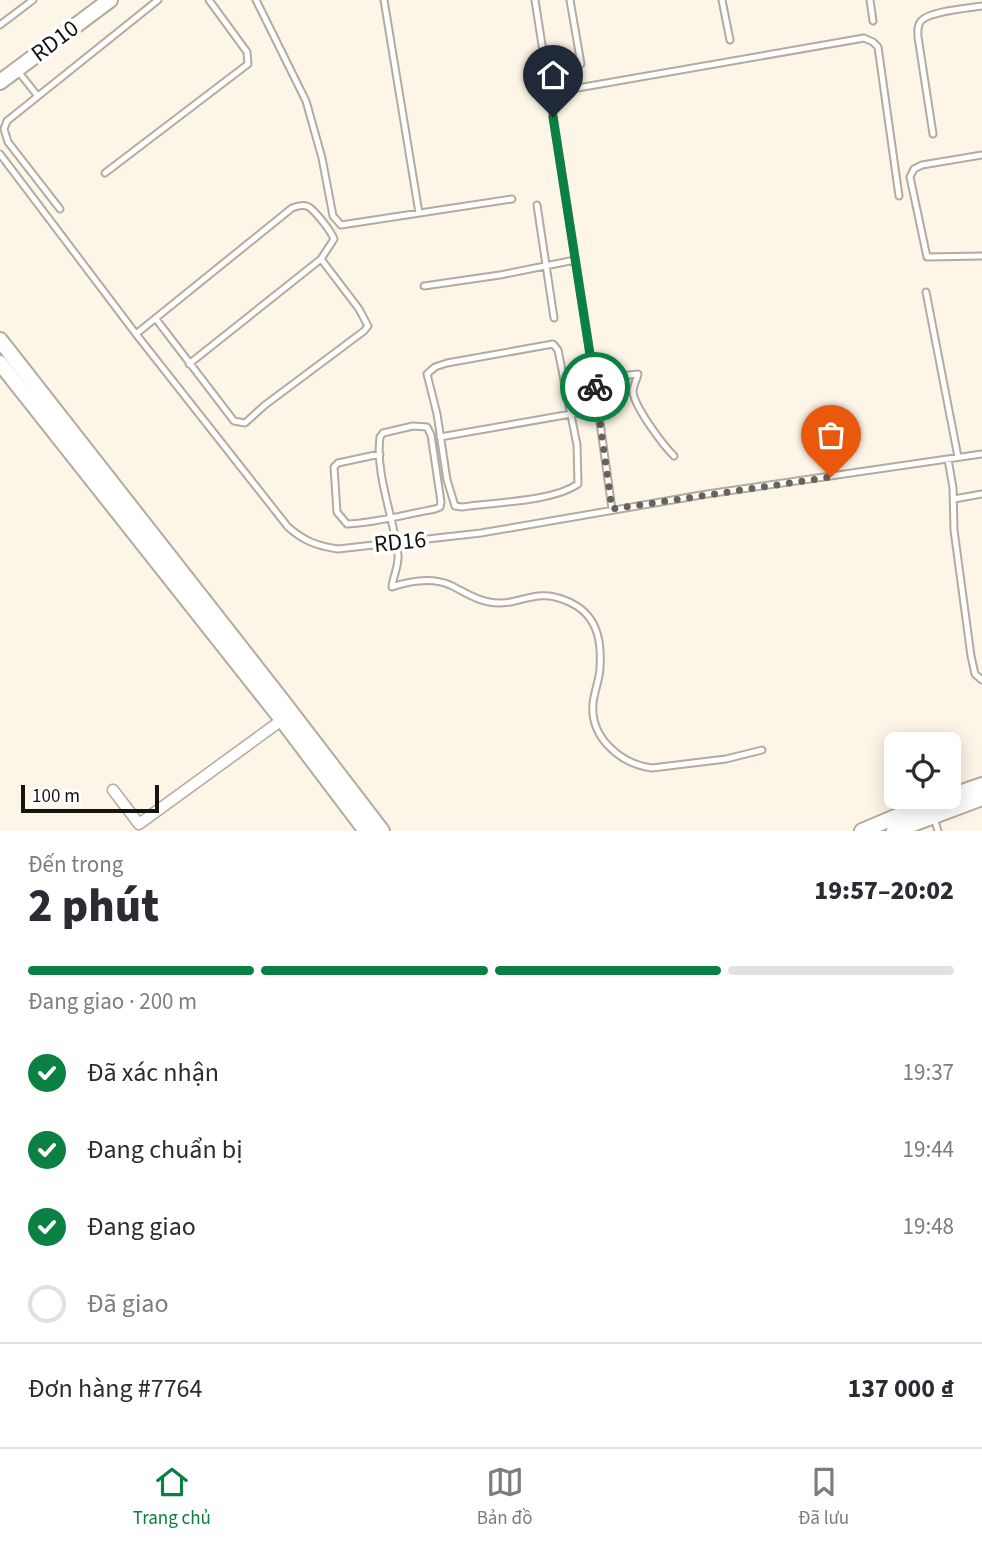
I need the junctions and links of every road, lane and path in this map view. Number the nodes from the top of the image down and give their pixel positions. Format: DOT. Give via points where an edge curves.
graph roads {
  1 [pos="33,0"];
  2 [pos="110,0"];
  3 [pos="158,0"];
  4 [pos="209,0"];
  5 [pos="256,0"];
  6 [pos="384,0"];
  7 [pos="535,0"];
  8 [pos="570,0"];
  9 [pos="722,0"];
  10 [pos="870,0"];
  11 [pos="982,6"];
  12 [pos="873,21"];
  13 [pos="0,25"];
  14 [pos="730,40"];
  15 [pos="581,64"];
  16 [pos="17,70"];
  17 [pos="0,82"];
  18 [pos="549,93"];
  19 [pos="37,95"];
  20 [pos="933,134"];
  21 [pos="0,154"];
  22 [pos="982,155"];
  23 [pos="105,173"];
  24 [pos="899,195"];
  25 [pos="512,200"];
  26 [pos="537,205"];
  27 [pos="60,209"];
  28 [pos="419,213"];
  29 [pos="982,256"];
  30 [pos="321,259"];
  31 [pos="575,260"];
  32 [pos="547,265"];
  33 [pos="424,286"];
  34 [pos="926,292"];
  35 [pos="554,318"];
  36 [pos="156,319"];
  37 [pos="136,334"];
  38 [pos="0,340"];
  39 [pos="0,363"];
  40 [pos="189,364"];
  41 [pos="594,379"];
  42 [pos="598,412"];
  43 [pos="570,414"];
  44 [pos="440,437"];
  45 [pos="380,454"];
  46 [pos="982,454"];
  47 [pos="674,456"];
  48 [pos="958,457"];
  49 [pos="948,459"];
  50 [pos="982,494"];
  51 [pos="954,499"];
  52 [pos="612,509"];
  53 [pos="390,517"];
  54 [pos="395,543"];
  55 [pos="982,680"];
  56 [pos="287,716"];
  57 [pos="762,750"];
  58 [pos="982,785"];
  59 [pos="113,790"];
  60 [pos="982,798"];
  61 [pos="933,815"];
  62 [pos="366,831"];
  63 [pos="382,831"];
  64 [pos="862,831"];
  65 [pos="894,831"];
  66 [pos="938,831"];
  1 -- 13 [label="lane"];
  2 -- 16 [label="main road, RD10"];
  3 -- 19 [label="lane"];
  4 -- 23 [label="lane" via="247,52 248,64"];
  5 -- 28 [label="lane" via="306,101 336,222 341,225"];
  6 -- 28 [label="lane"];
  7 -- 18 [label="lane"];
  8 -- 15 [label="lane"];
  9 -- 14 [label="lane"];
  10 -- 12 [label="lane"];
  11 -- 20 [label="lane" via="933,14 919,25"];
  16 -- 17 [label="main road, RD10"];
  16 -- 19 [label="lane"];
  18 -- 24 [label="lane" via="853,39 869,40 878,47"];
  18 -- 31 [label="lane"];
  19 -- 27 [label="lane" via="4,129 15,153"];
  21 -- 37 [label="lane, RD16"];
  22 -- 29 [label="lane" via="922,166 910,177 926,257"];
  25 -- 28 [label="lane"];
  26 -- 32 [label="lane"];
  30 -- 36 [label="lane" via="332,245 331,233 309,207 299,205"];
  30 -- 40 [label="lane"];
  30 -- 40 [label="lane" via="367,321 364,331 245,424 234,421"];
  31 -- 32 [label="lane"];
  31 -- 41 [label="lane"];
  32 -- 33 [label="lane"];
  32 -- 35 [label="lane"];
  34 -- 48 [label="lane"];
  36 -- 37 [label="lane"];
  36 -- 40 [label="lane"];
  37 -- 54 [label="lane, RD16" via="303,540 338,549"];
  38 -- 56 [label="main road"];
  39 -- 56 [label="main road"];
  41 -- 42 [label="lane"];
  41 -- 47 [label="lane" via="638,374 634,396"];
  42 -- 43 [label="lane"];
  42 -- 52 [label="lane"];
  43 -- 44 [label="lane"];
  43 -- 44 [label="lane" via="558,351 553,344 546,344 430,370 427,374"];
  43 -- 44 [label="lane" via="578,484 551,495 455,506"];
  45 -- 53 [label="lane"];
  45 -- 53 [label="lane" via="334,467 337,512 347,524"];
  45 -- 53 [label="lane" via="383,433 422,425 431,435 440,507"];
  46 -- 48 [label="lane, RD16"];
  48 -- 49 [label="lane, RD16"];
  49 -- 51 [label="lane"];
  49 -- 52 [label="lane, RD16"];
  50 -- 51 [label="lane"];
  51 -- 55 [label="lane" via="971,656 975,674"];
  52 -- 54 [label="lane, RD16"];
  53 -- 54 [label="lane"];
  54 -- 57 [label="lane" via="398,564 392,587 424,580 447,583 499,604 548,594 584,610 598,634 596,724 613,752 625,759 652,768"];
  56 -- 59 [label="street" via="139,824"];
  56 -- 62 [label="main road"];
  56 -- 63 [label="main road"];
  58 -- 64 [label="main road"];
  60 -- 61 [label="main road"];
  61 -- 65 [label="main road"];
  61 -- 66 [label="lane"];
}
